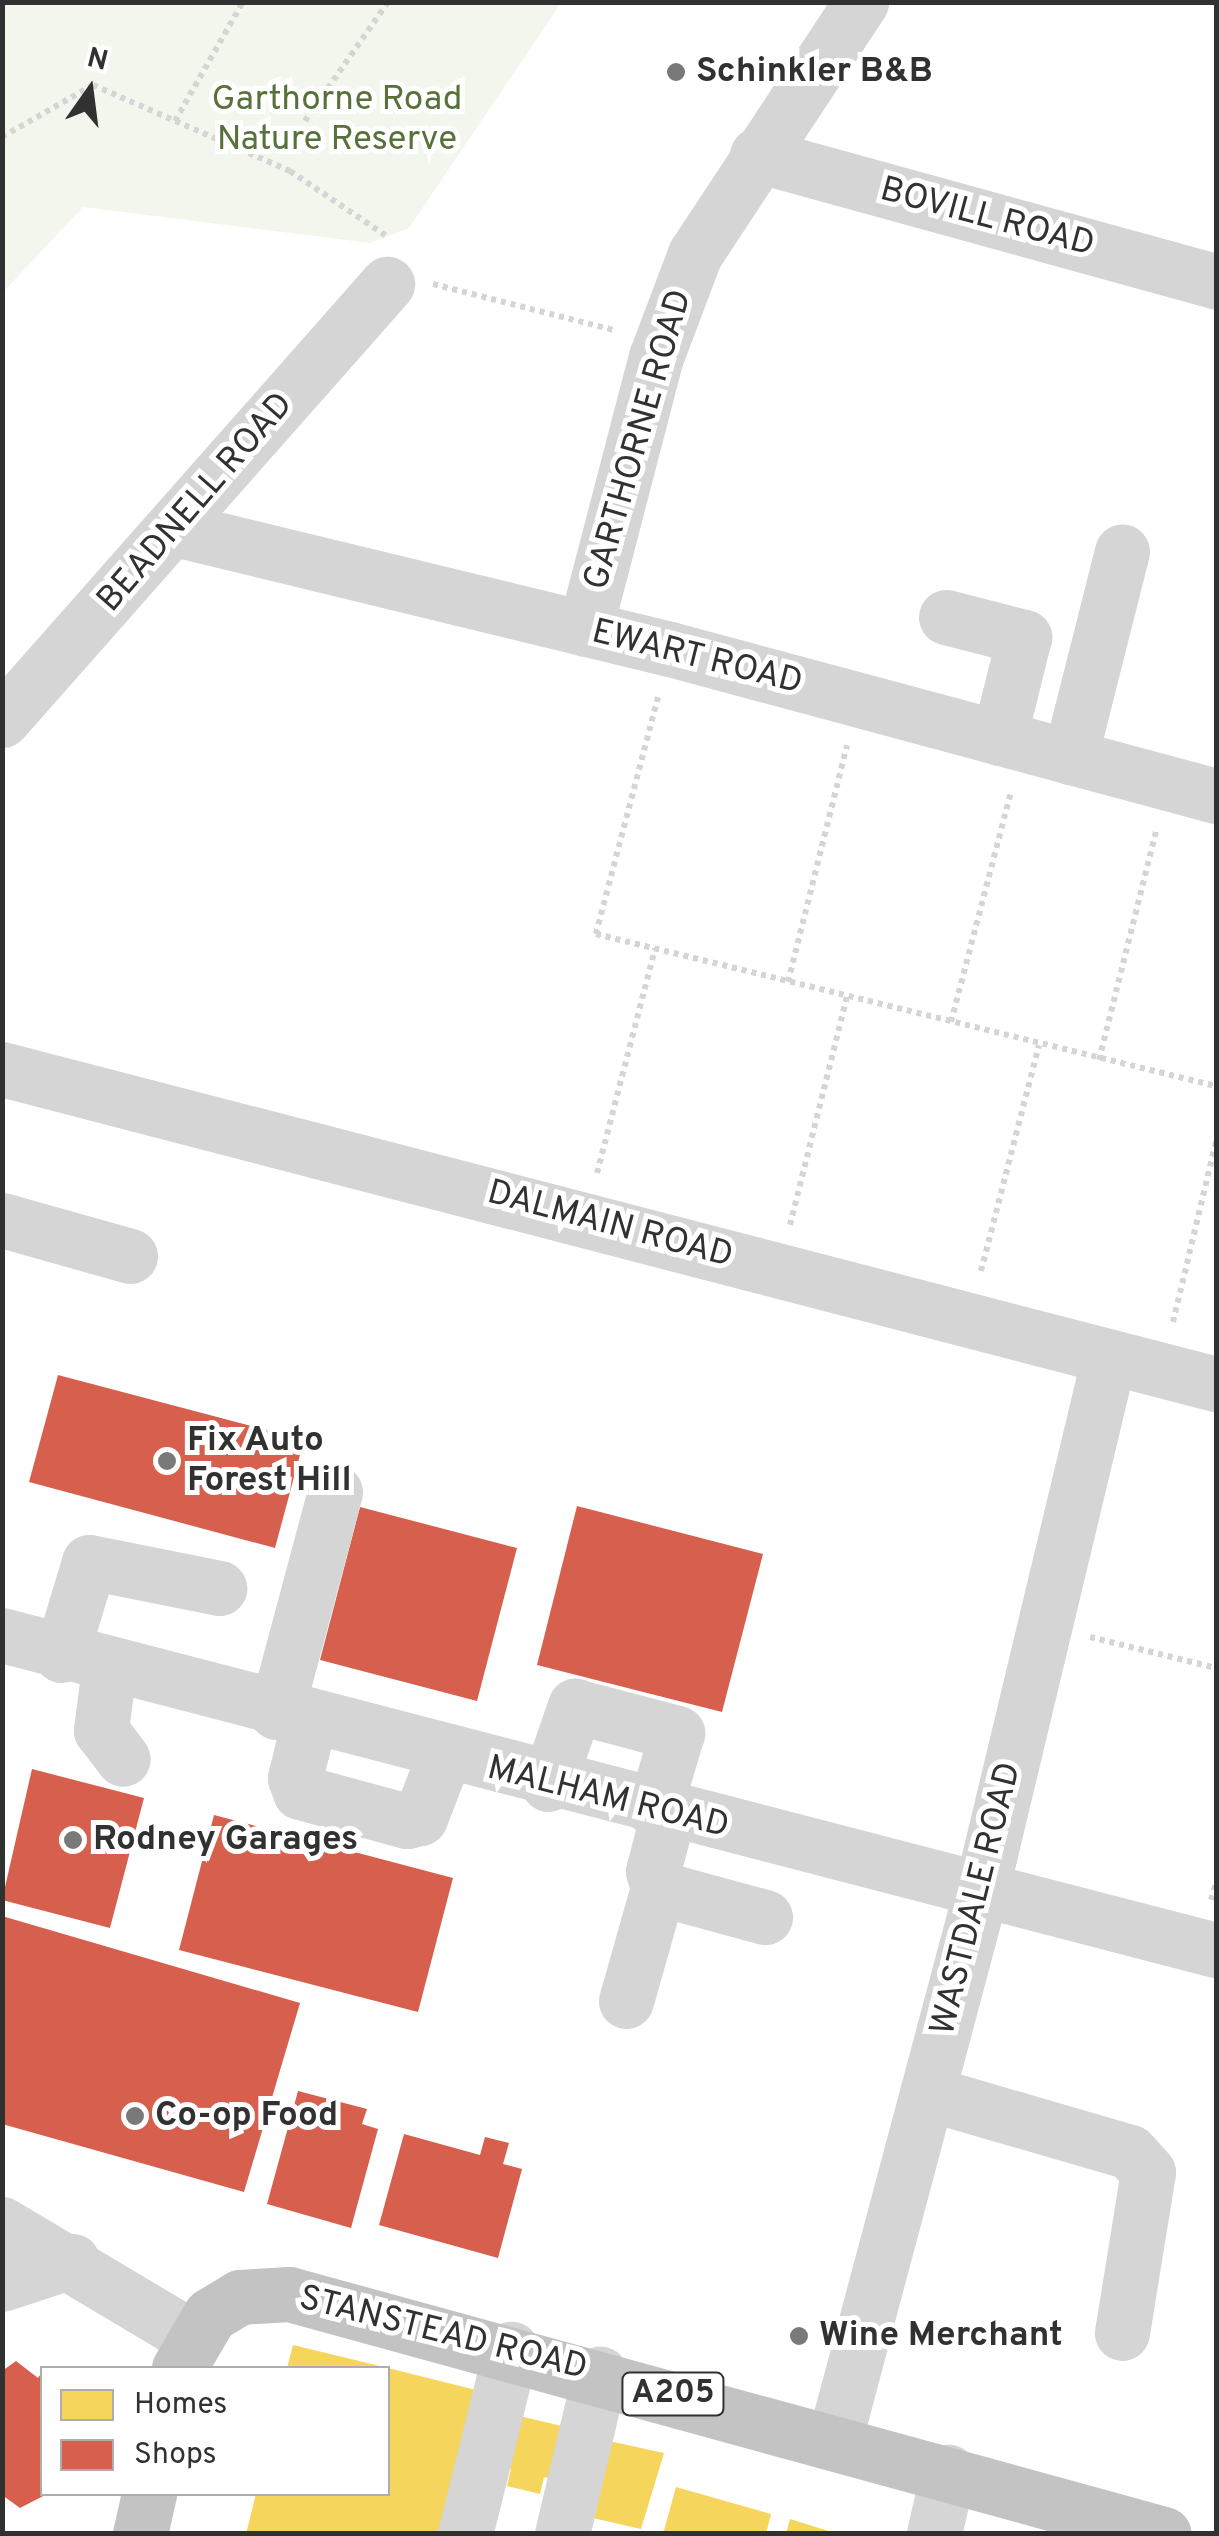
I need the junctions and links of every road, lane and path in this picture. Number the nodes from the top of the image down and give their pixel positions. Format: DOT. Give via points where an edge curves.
graph roads {
  1 [pos="243,2"];
  2 [pos="388,2"];
  3 [pos="861,2"];
  4 [pos="174,121"];
  5 [pos="305,121"];
  6 [pos="2,137"];
  7 [pos="757,155"];
  8 [pos="1216,281"];
  9 [pos="387,284"];
  10 [pos="662,342"];
  11 [pos="175,530"];
  12 [pos="1122,550"];
  13 [pos="946,618"];
  14 [pos="584,629"];
  15 [pos="670,649"];
  16 [pos="858,700"];
  17 [pos="2,720"];
  18 [pos="1031,746"];
  19 [pos="1192,790"];
  20 [pos="655,948"];
  21 [pos="788,982"];
  22 [pos="847,996"];
  23 [pos="951,1022"];
  24 [pos="1040,1045"];
  25 [pos="1099,1060"];
  26 [pos="2,1069"];
  27 [pos="1216,1086"];
  28 [pos="1216,1142"];
  29 [pos="586,1218"];
  30 [pos="2,1220"];
  31 [pos="130,1256"];
  32 [pos="779,1270"];
  33 [pos="968,1321"];
  34 [pos="1108,1357"];
  35 [pos="1161,1372"];
  36 [pos="1216,1384"];
  37 [pos="335,1492"];
  38 [pos="220,1588"];
  39 [pos="1045,1626"];
  40 [pos="3,1639"];
  41 [pos="85,1662"];
  42 [pos="1216,1668"];
  43 [pos="292,1716"];
  44 [pos="444,1756"];
  45 [pos="123,1759"];
  46 [pos="548,1784"];
  47 [pos="661,1812"];
  48 [pos="658,1888"];
  49 [pos="981,1891"];
  50 [pos="765,1918"];
  51 [pos="1216,1950"];
  52 [pos="626,2001"];
  53 [pos="927,2093"];
  54 [pos="2,2224"];
  55 [pos="72,2261"];
  56 [pos="2,2284"];
  57 [pos="1122,2334"];
  58 [pos="512,2349"];
  59 [pos="184,2352"];
  60 [pos="600,2374"];
  61 [pos="836,2438"];
  62 [pos="948,2472"];
  63 [pos="149,2496"];
  64 [pos="140,2534"];
  65 [pos="465,2534"];
  66 [pos="562,2534"];
  67 [pos="934,2534"];
  68 [pos="1164,2534"];
  1 -- 4 [label="path"];
  2 -- 5 [label="path"];
  3 -- 7 [label="street, GARTHORNE ROAD"];
  4 -- 6 [label="path" via="93,85"];
  4 -- 9 [label="path" via="290,171 382,232"];
  7 -- 8 [label="street, BOVILL ROAD"];
  7 -- 10 [label="street, GARTHORNE ROAD" via="694,254"];
  9 -- 10 [label="path" via="421,281"];
  9 -- 11 [label="street, BEADNELL ROAD"];
  10 -- 14 [label="street, GARTHORNE ROAD"];
  11 -- 14 [label="street, EWART ROAD"];
  11 -- 17 [label="street, BEADNELL ROAD"];
  12 -- 18 [label="street"];
  13 -- 18 [label="street" via="1024,637"];
  14 -- 15 [label="street, EWART ROAD"];
  15 -- 16 [label="street, EWART ROAD"];
  15 -- 20 [label="path" via="596,934"];
  16 -- 18 [label="street, EWART ROAD"];
  16 -- 21 [label="path"];
  18 -- 19 [label="street, EWART ROAD"];
  18 -- 23 [label="path"];
  19 -- 25 [label="path"];
  20 -- 21 [label="path"];
  20 -- 29 [label="path"];
  21 -- 22 [label="path"];
  22 -- 23 [label="path"];
  22 -- 32 [label="path"];
  23 -- 24 [label="path"];
  24 -- 25 [label="path"];
  24 -- 33 [label="path"];
  25 -- 27 [label="path"];
  26 -- 29 [label="street, DALMAIN ROAD"];
  28 -- 35 [label="path"];
  29 -- 32 [label="street, DALMAIN ROAD"];
  30 -- 31 [label="street"];
  32 -- 33 [label="street, DALMAIN ROAD"];
  33 -- 34 [label="street, DALMAIN ROAD"];
  34 -- 35 [label="street, DALMAIN ROAD"];
  34 -- 39 [label="street, WASTDALE ROAD"];
  35 -- 36 [label="street, DALMAIN ROAD"];
  37 -- 43 [label="street"];
  38 -- 41 [label="street" via="89,1562"];
  39 -- 42 [label="path"];
  39 -- 49 [label="street, WASTDALE ROAD"];
  40 -- 41 [label="street, MALHAM ROAD"];
  41 -- 43 [label="street, MALHAM ROAD"];
  41 -- 45 [label="street" via="101,1730"];
  43 -- 44 [label="street, MALHAM ROAD"];
  43 -- 44 [label="street" via="300,1792 407,1821 425,1809"];
  44 -- 46 [label="street, MALHAM ROAD"];
  46 -- 47 [label="street, MALHAM ROAD"];
  46 -- 47 [label="street" via="575,1706 678,1733"];
  47 -- 48 [label="street" via="653,1871"];
  47 -- 49 [label="street, MALHAM ROAD"];
  48 -- 50 [label="street"];
  48 -- 52 [label="street"];
  49 -- 51 [label="street, MALHAM ROAD"];
  49 -- 53 [label="street, WASTDALE ROAD"];
  53 -- 57 [label="street" via="1130,2152 1148,2172"];
  53 -- 61 [label="street, WASTDALE ROAD"];
  54 -- 55 [label="street"];
  55 -- 56 [label="street"];
  55 -- 59 [label="street"];
  58 -- 59 [label="highway, STANSTEAD ROAD / A205" via="290,2294 240,2298"];
  58 -- 60 [label="highway, STANSTEAD ROAD / A205"];
  58 -- 65 [label="street"];
  60 -- 61 [label="highway, STANSTEAD ROAD / A205"];
  60 -- 66 [label="street"];
  61 -- 62 [label="highway, STANSTEAD ROAD / A205"];
  62 -- 67 [label="street"];
  62 -- 68 [label="highway, STANSTEAD ROAD / A205"];
  63 -- 64 [label="highway"];
}
